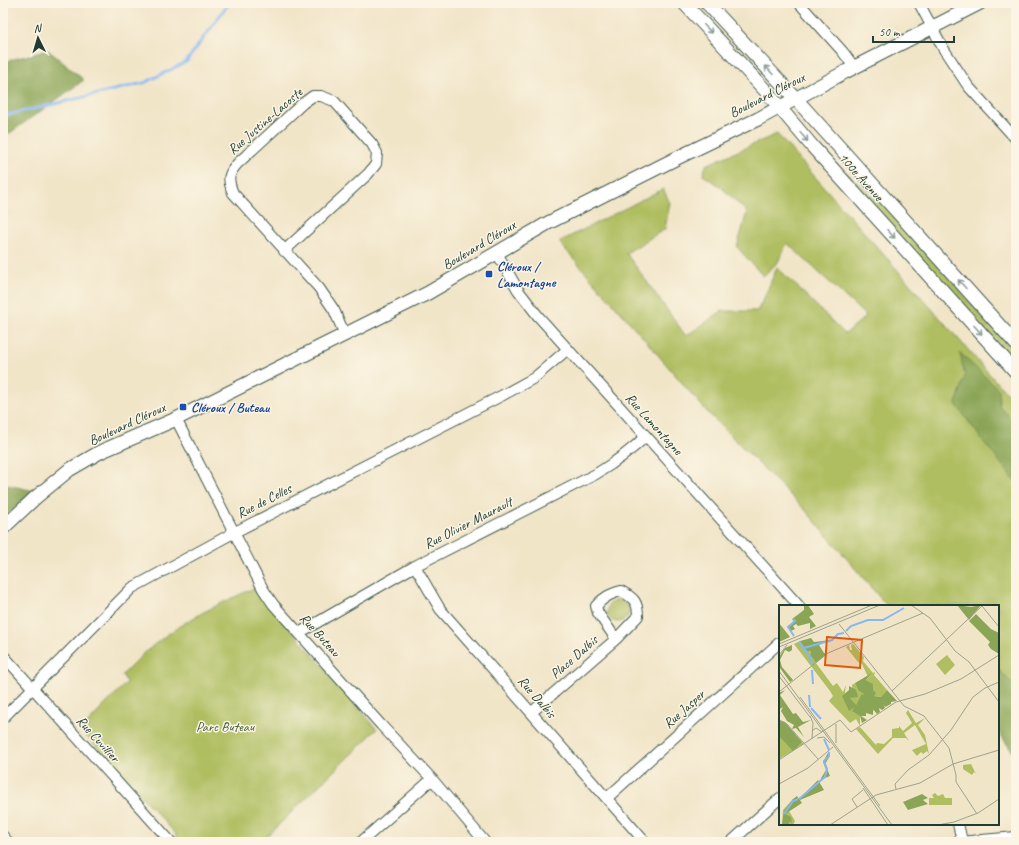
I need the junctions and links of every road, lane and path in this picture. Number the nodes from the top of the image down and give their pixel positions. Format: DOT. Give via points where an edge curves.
graph roads {
  1 [pos="684,3"];
  2 [pos="707,3"];
  3 [pos="799,3"];
  4 [pos="920,3"];
  5 [pos="980,3"];
  6 [pos="932,28"];
  7 [pos="854,67"];
  8 [pos="796,99"];
  9 [pos="779,107"];
  10 [pos="1016,139"];
  11 [pos="284,250"];
  12 [pos="497,253"];
  13 [pos="345,335"];
  14 [pos="1016,344"];
  15 [pos="568,349"];
  16 [pos="1016,372"];
  17 [pos="176,419"];
  18 [pos="646,436"];
  19 [pos="3,528"];
  20 [pos="235,532"];
  21 [pos="415,566"];
  22 [pos="798,605"];
  23 [pos="300,633"];
  24 [pos="616,639"];
  25 [pos="779,643"];
  26 [pos="3,655"];
  27 [pos="32,687"];
  28 [pos="532,712"];
  29 [pos="3,718"];
  30 [pos="432,779"];
  31 [pos="607,798"];
  32 [pos="779,799"];
  33 [pos="958,825"];
  34 [pos="3,836"];
  35 [pos="1016,837"];
  36 [pos="8,842"];
  37 [pos="171,842"];
  38 [pos="361,842"];
  39 [pos="485,842"];
  40 [pos="645,842"];
  41 [pos="730,842"];
  42 [pos="960,842"];
  1 -- 9 [label="street, 100e Avenue, one-way"];
  8 -- 2 [label="street, 100e Avenue, one-way"];
  3 -- 7 [label="street"];
  4 -- 6 [label="street"];
  5 -- 6 [label="street, Boulevard Cléroux"];
  6 -- 7 [label="street, Boulevard Cléroux"];
  6 -- 10 [label="street" via="968,86"];
  7 -- 8 [label="street, Boulevard Cléroux"];
  8 -- 9 [label="street, Boulevard Cléroux"];
  14 -- 8 [label="street, 100e Avenue, one-way"];
  9 -- 12 [label="street, Boulevard Cléroux" via="555,220"];
  9 -- 16 [label="street, 100e Avenue, one-way"];
  11 -- 11 [label="street, Rue Justine-Lacoste" via="233,193 230,185 231,170 303,103 313,96 324,96 334,101 372,144 377,153 376,164"];
  11 -- 13 [label="street, Rue Justine-Lacoste" via="327,298"];
  12 -- 13 [label="street, Boulevard Cléroux" via="428,293"];
  12 -- 15 [label="street, Rue Lamontagne" via="518,290"];
  13 -- 17 [label="street, Boulevard Cléroux"];
  15 -- 18 [label="street, Rue Lamontagne"];
  15 -- 20 [label="street, Rue de Celles" via="534,378"];
  17 -- 19 [label="street, Boulevard Cléroux" via="100,452 69,470"];
  17 -- 20 [label="street, Rue Buteau"];
  18 -- 21 [label="street, Rue Olivier Maurault" via="596,474"];
  18 -- 22 [label="street, Rue Lamontagne"];
  20 -- 23 [label="street, Rue Buteau" via="263,589 273,604"];
  20 -- 27 [label="street, Rue de Celles" via="132,588"];
  21 -- 23 [label="street, Rue Olivier Maurault"];
  21 -- 28 [label="street, Rue Dalbis" via="440,609"];
  23 -- 30 [label="street, Rue Buteau"];
  24 -- 24 [label="street, Place Dalbis" via="638,616 638,607 632,597 621,591 612,593 596,606"];
  24 -- 28 [label="street, Place Dalbis"];
  25 -- 31 [label="street, Rue Jasper"];
  26 -- 27 [label="street, Rue Cuvillier"];
  27 -- 29 [label="street, Rue de Celles"];
  27 -- 37 [label="street, Rue Cuvillier"];
  28 -- 31 [label="street, Rue Dalbis"];
  30 -- 38 [label="street"];
  30 -- 39 [label="street, Rue Buteau"];
  31 -- 40 [label="street, Rue Dalbis"];
  32 -- 41 [label="street"];
  33 -- 42 [label="street"];
  34 -- 36 [label="street"];
  35 -- 42 [label="street"];
}
